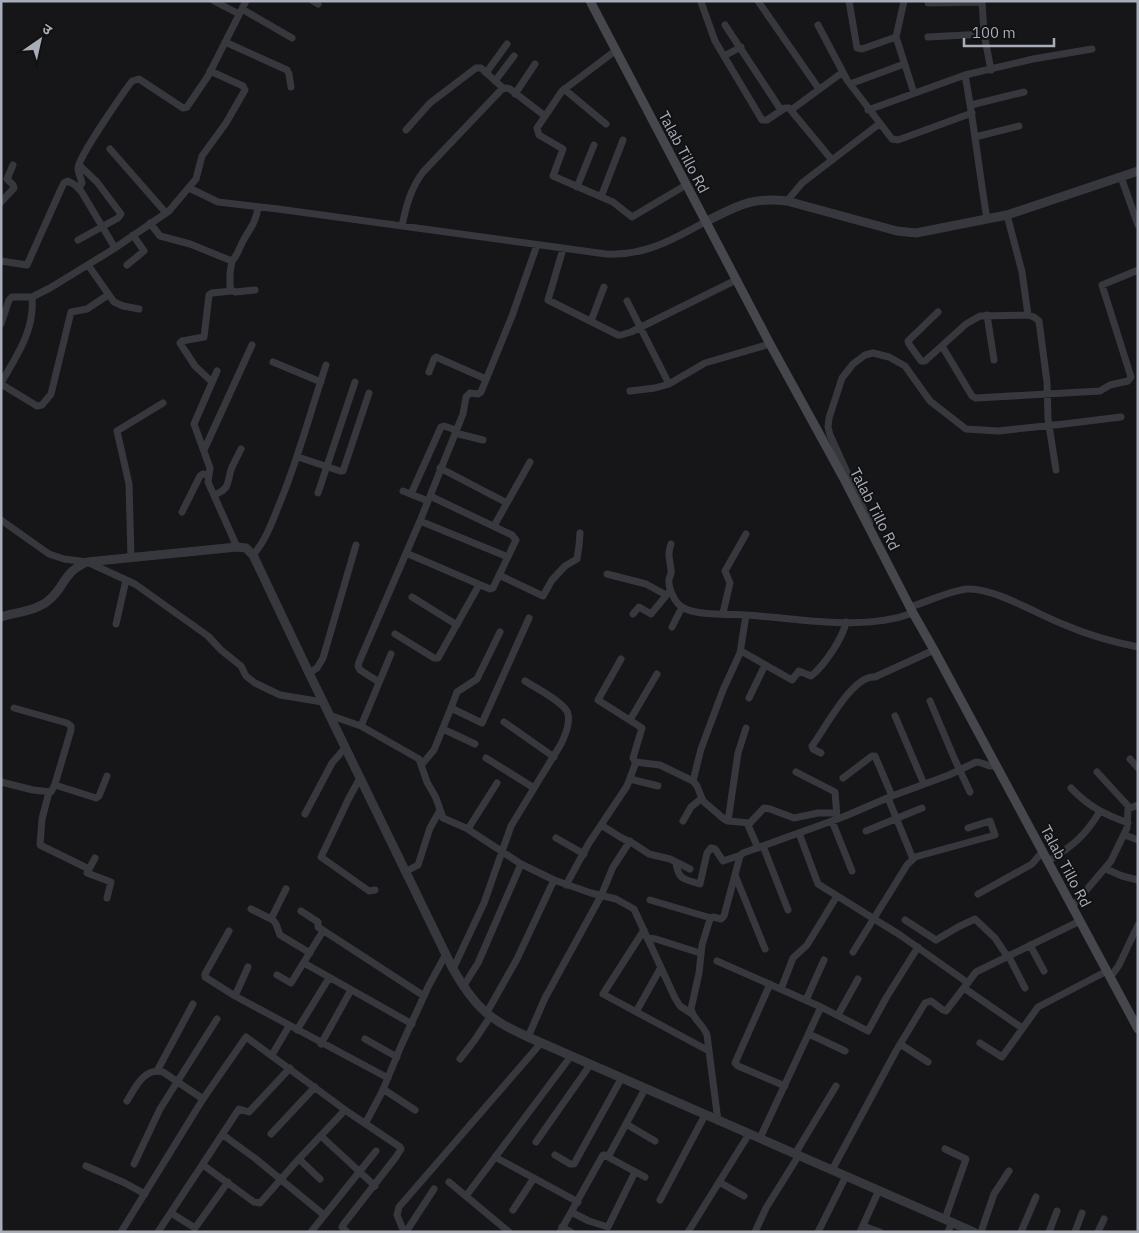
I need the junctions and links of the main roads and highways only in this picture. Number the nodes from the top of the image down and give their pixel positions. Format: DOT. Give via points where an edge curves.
graph roads {
  1 [pos="590,1"];
  2 [pos="1138,1029"];
  1 -- 2 [label="main road, Talab Tillo Rd" via="911,610"];
}
